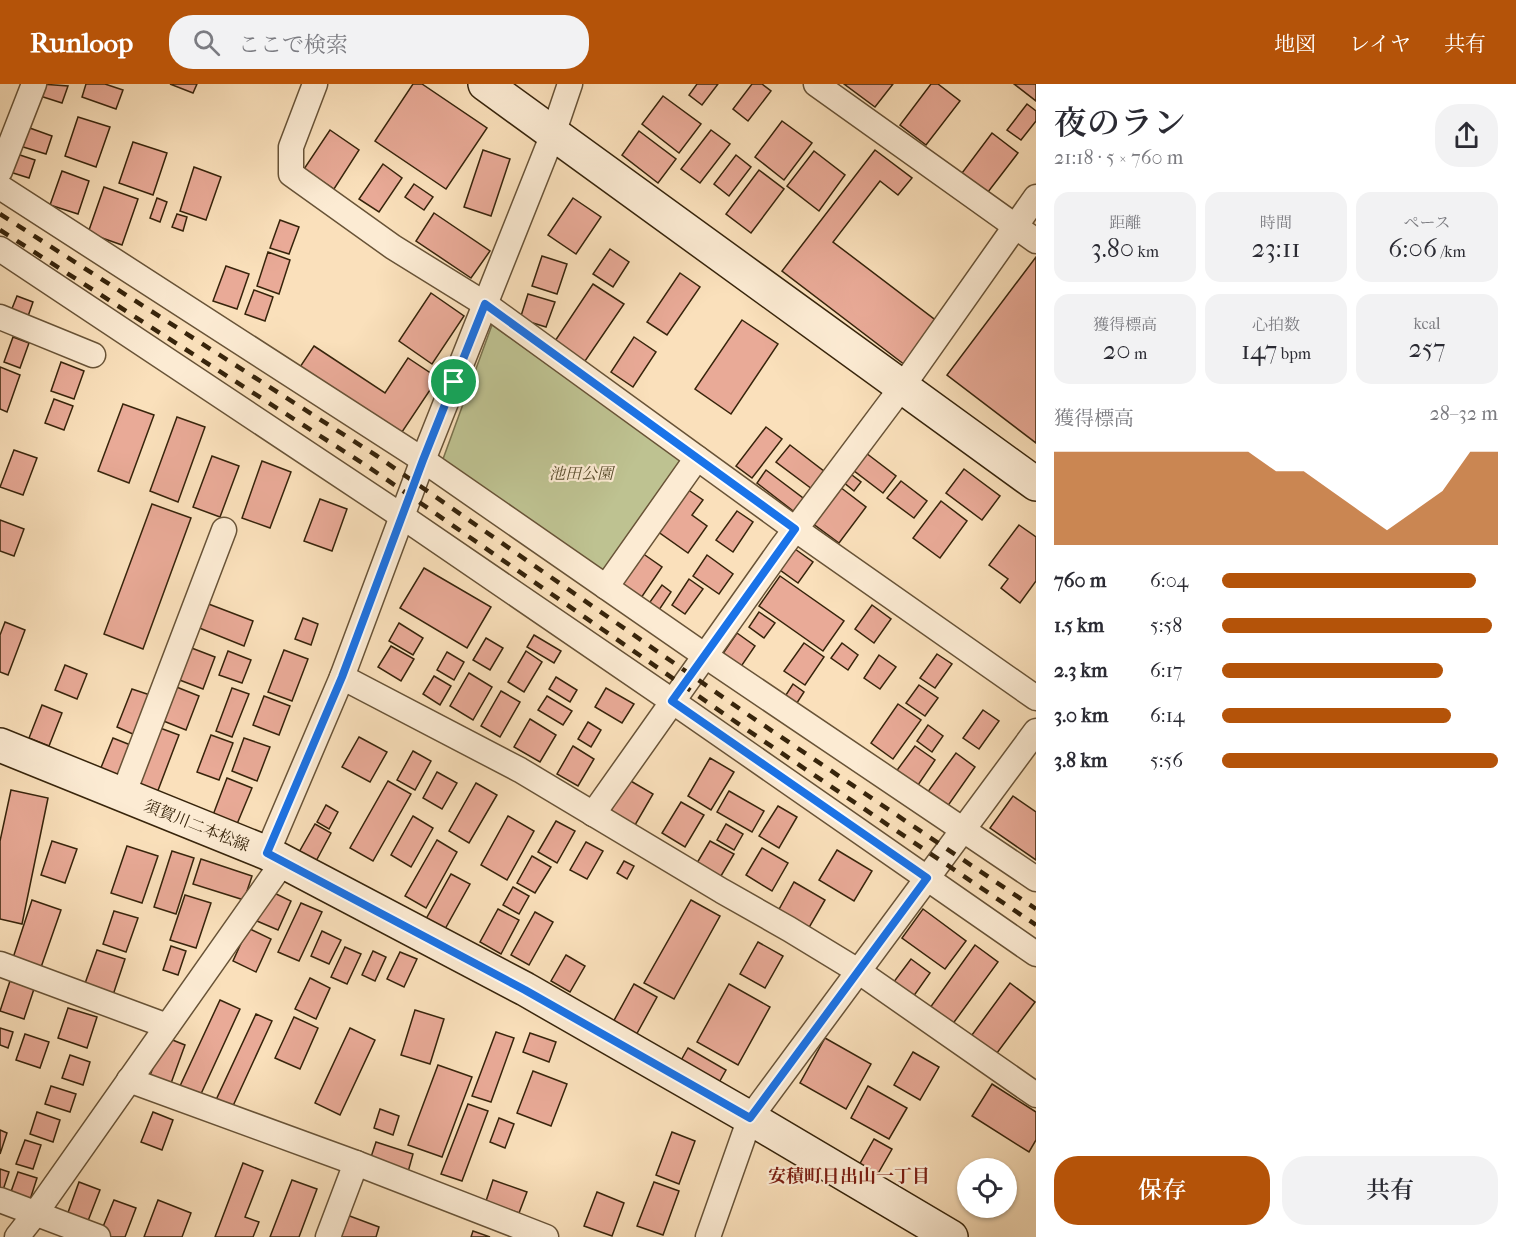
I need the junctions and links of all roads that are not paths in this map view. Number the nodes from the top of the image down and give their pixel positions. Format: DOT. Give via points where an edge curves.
graph roads {
  1 [pos="34,84"];
  2 [pos="315,84"];
  3 [pos="485,84"];
  4 [pos="570,84"];
  5 [pos="816,84"];
  6 [pos="553,134"];
  7 [pos="0,171"];
  8 [pos="0,187"];
  9 [pos="1036,197"];
  10 [pos="1016,226"];
  11 [pos="1036,241"];
  12 [pos="0,249"];
  13 [pos="485,304"];
  14 [pos="0,317"];
  15 [pos="93,355"];
  16 [pos="902,387"];
  17 [pos="697,458"];
  18 [pos="423,460"];
  19 [pos="1036,484"];
  20 [pos="403,517"];
  21 [pos="795,529"];
  22 [pos="224,530"];
  23 [pos="606,587"];
  24 [pos="704,655"];
  25 [pos="342,677"];
  26 [pos="1036,698"];
  27 [pos="672,701"];
  28 [pos="1036,731"];
  29 [pos="0,745"];
  30 [pos="123,795"];
  31 [pos="593,814"];
  32 [pos="964,829"];
  33 [pos="275,858"];
  34 [pos="927,878"];
  35 [pos="1036,879"];
  36 [pos="1036,954"];
  37 [pos="0,964"];
  38 [pos="858,971"];
  39 [pos="167,1026"];
  40 [pos="129,1080"];
  41 [pos="1036,1095"];
  42 [pos="750,1118"];
  43 [pos="356,1163"];
  44 [pos="0,1200"];
  45 [pos="35,1214"];
  46 [pos="533,1235"];
  47 [pos="17,1237"];
  48 [pos="98,1237"];
  49 [pos="328,1237"];
  50 [pos="708,1237"];
  51 [pos="951,1237"];
  1 -- 7 [label="street"];
  2 -- 13 [label="street" via="291,147 291,174 393,247"];
  3 -- 6 [label="main road"];
  4 -- 6 [label="street"];
  5 -- 10 [label="street"];
  6 -- 13 [label="street"];
  6 -- 16 [label="main road"];
  8 -- 18 [label="street"];
  9 -- 10 [label="street"];
  10 -- 11 [label="street"];
  10 -- 16 [label="street"];
  12 -- 20 [label="street"];
  13 -- 17 [label="street"];
  13 -- 18 [label="street"];
  14 -- 15 [label="street"];
  16 -- 19 [label="main road"];
  16 -- 21 [label="street"];
  17 -- 21 [label="street"];
  17 -- 23 [label="street"];
  18 -- 20 [label="street"];
  18 -- 23 [label="street"];
  20 -- 25 [label="street"];
  20 -- 27 [label="street"];
  21 -- 24 [label="street"];
  21 -- 26 [label="street"];
  22 -- 30 [label="street"];
  23 -- 24 [label="street"];
  24 -- 27 [label="street"];
  24 -- 32 [label="street"];
  25 -- 31 [label="street"];
  25 -- 33 [label="street"];
  27 -- 31 [label="street"];
  27 -- 34 [label="street"];
  28 -- 32 [label="street"];
  29 -- 30 [label="main road, 須賀川二本松線"];
  30 -- 33 [label="main road, 須賀川二本松線"];
  31 -- 38 [label="street"];
  32 -- 34 [label="street"];
  32 -- 35 [label="street"];
  33 -- 39 [label="street"];
  33 -- 42 [label="main road, 須賀川二本松線" via="525,990"];
  34 -- 36 [label="street"];
  34 -- 38 [label="street"];
  37 -- 39 [label="street"];
  38 -- 41 [label="street"];
  38 -- 42 [label="street"];
  39 -- 40 [label="street"];
  40 -- 43 [label="street"];
  40 -- 45 [label="street"];
  42 -- 50 [label="street"];
  42 -- 51 [label="main road, 須賀川二本松線"];
  43 -- 46 [label="street"];
  43 -- 49 [label="street"];
  44 -- 45 [label="street"];
  45 -- 47 [label="street"];
  45 -- 48 [label="street"];
}
